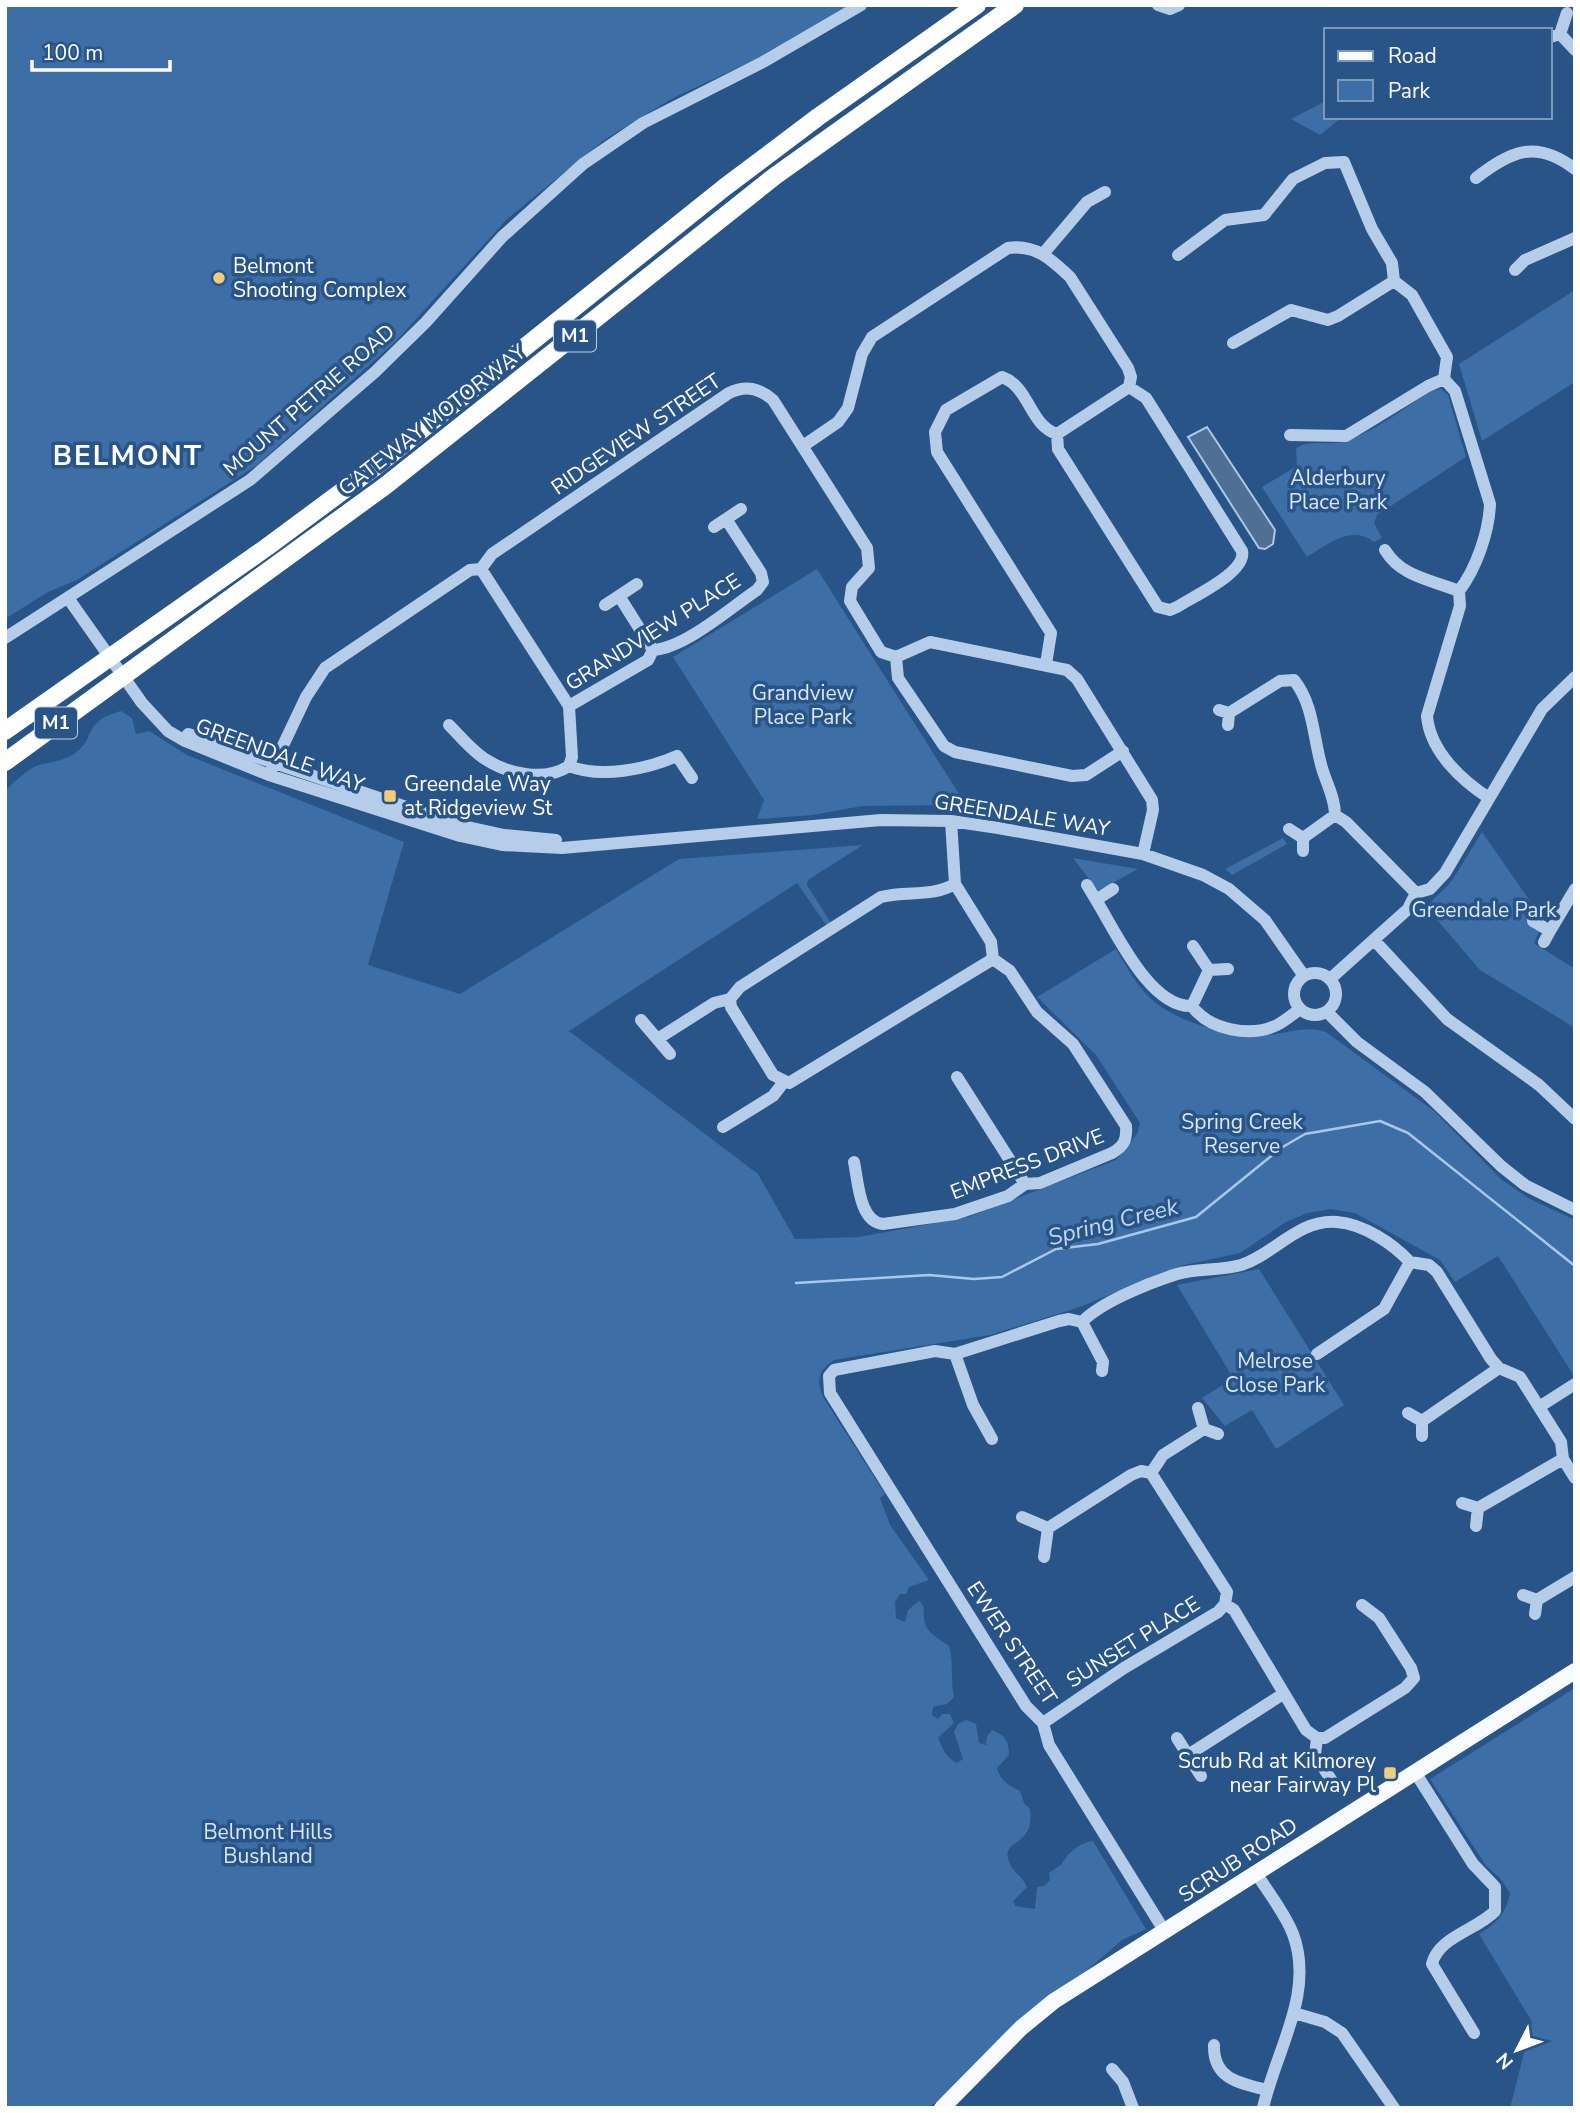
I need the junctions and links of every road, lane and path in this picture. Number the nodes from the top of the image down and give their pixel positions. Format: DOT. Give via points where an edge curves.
graph roads {
  1 [pos="861,5"];
  2 [pos="977,5"];
  3 [pos="1015,5"];
  4 [pos="1158,5"];
  5 [pos="1179,5"];
  6 [pos="1567,13"];
  7 [pos="1555,35"];
  8 [pos="1575,50"];
  9 [pos="1575,169"];
  10 [pos="1476,178"];
  11 [pos="1105,192"];
  12 [pos="1575,238"];
  13 [pos="1043,254"];
  14 [pos="1178,255"];
  15 [pos="1515,270"];
  16 [pos="1394,281"];
  17 [pos="1233,343"];
  18 [pos="1444,379"];
  19 [pos="1129,387"];
  20 [pos="1058,434"];
  21 [pos="1290,435"];
  22 [pos="803,446"];
  23 [pos="741,509"];
  24 [pos="726,519"];
  25 [pos="714,527"];
  26 [pos="1385,550"];
  27 [pos="481,569"];
  28 [pos="636,584"];
  29 [pos="1459,591"];
  30 [pos="619,596"];
  31 [pos="68,598"];
  32 [pos="606,605"];
  33 [pos="5,638"];
  34 [pos="653,650"];
  35 [pos="896,657"];
  36 [pos="1046,664"];
  37 [pos="1575,677"];
  38 [pos="569,706"];
  39 [pos="1225,716"];
  40 [pos="449,725"];
  41 [pos="5,731"];
  42 [pos="1123,751"];
  43 [pos="5,762"];
  44 [pos="569,766"];
  45 [pos="271,770"];
  46 [pos="692,778"];
  47 [pos="1489,798"];
  48 [pos="1335,815"];
  49 [pos="951,821"];
  50 [pos="1289,829"];
  51 [pos="1143,855"];
  52 [pos="955,884"];
  53 [pos="1087,885"];
  54 [pos="1113,889"];
  55 [pos="1575,889"];
  56 [pos="1416,893"];
  57 [pos="1096,900"];
  58 [pos="1533,921"];
  59 [pos="1374,940"];
  60 [pos="1193,946"];
  61 [pos="993,959"];
  62 [pos="1209,970"];
  63 [pos="1228,970"];
  64 [pos="1304,976"];
  65 [pos="1330,979"];
  66 [pos="730,999"];
  67 [pos="1192,1006"];
  68 [pos="1300,1009"];
  69 [pos="1327,1012"];
  70 [pos="641,1020"];
  71 [pos="659,1038"];
  72 [pos="670,1054"];
  73 [pos="957,1077"];
  74 [pos="783,1083"];
  75 [pos="1575,1119"];
  76 [pos="723,1127"];
  77 [pos="854,1162"];
  78 [pos="1025,1184"];
  79 [pos="1575,1210"];
  80 [pos="1410,1262"];
  81 [pos="1082,1322"];
  82 [pos="956,1354"];
  83 [pos="1317,1354"];
  84 [pos="1499,1368"];
  85 [pos="1102,1371"];
  86 [pos="1575,1384"];
  87 [pos="1539,1407"];
  88 [pos="1198,1408"];
  89 [pos="1408,1413"];
  90 [pos="1422,1421"];
  91 [pos="1204,1429"];
  92 [pos="1217,1434"];
  93 [pos="1422,1436"];
  94 [pos="992,1439"];
  95 [pos="1563,1459"];
  96 [pos="1151,1473"];
  97 [pos="1575,1478"];
  98 [pos="1462,1503"];
  99 [pos="1478,1508"];
  100 [pos="1022,1517"];
  101 [pos="1476,1526"];
  102 [pos="1048,1528"];
  103 [pos="1044,1557"];
  104 [pos="1575,1577"];
  105 [pos="1523,1595"];
  106 [pos="1537,1600"];
  107 [pos="1225,1604"];
  108 [pos="1362,1605"];
  109 [pos="1535,1614"];
  110 [pos="1575,1671"];
  111 [pos="1283,1694"];
  112 [pos="1043,1723"];
  113 [pos="1177,1738"];
  114 [pos="1317,1738"];
  115 [pos="1188,1755"];
  116 [pos="1415,1772"];
  117 [pos="1201,1776"];
  118 [pos="1332,1781"];
  119 [pos="1256,1873"];
  120 [pos="1165,1932"];
  121 [pos="1294,2013"];
  122 [pos="1474,2033"];
  123 [pos="1214,2045"];
  124 [pos="1112,2069"];
  125 [pos="1267,2090"];
  126 [pos="942,2108"];
  127 [pos="1133,2108"];
  128 [pos="1263,2108"];
  129 [pos="1394,2108"];
  1 -- 31 [label="street, MOUNT PETRIE ROAD" via="643,123 583,164 538,201 426,322 300,439 250,480"];
  2 -- 41 [label="highway, GATEWAY MOTORWAY / M1" via="797,133 374,467"];
  3 -- 43 [label="highway, GATEWAY MOTORWAY / M1" via="775,176 396,478"];
  4 -- 5 [label="street" via="1170,9"];
  6 -- 7 [label="street"];
  7 -- 8 [label="street"];
  9 -- 10 [label="street" via="1552,155 1527,151 1509,155"];
  11 -- 13 [label="street" via="1087,202"];
  12 -- 15 [label="street" via="1537,254"];
  13 -- 19 [label="street" via="1070,277 1128,368"];
  13 -- 22 [label="street" via="1021,246 1008,248 879,331 862,354 843,417"];
  14 -- 16 [label="street" via="1226,220 1264,215 1293,179 1335,161 1344,162 1392,263"];
  16 -- 17 [label="street" via="1328,320 1291,310"];
  16 -- 18 [label="street" via="1412,295 1447,357"];
  18 -- 21 [label="street" via="1346,436"];
  18 -- 29 [label="street" via="1455,391 1490,504 1470,577"];
  19 -- 20 [label="street"];
  19 -- 20 [label="street" via="1146,398 1242,551 1238,569 1177,607 1158,607 1059,449"];
  20 -- 36 [label="street" via="1043,426 1018,386 1002,377 946,410 935,432 937,452 1051,633"];
  22 -- 27 [label="street, RIDGEVIEW STREET" via="773,400 764,392 740,388 492,554"];
  22 -- 35 [label="street, RIDGEVIEW STREET" via="870,555 869,568 852,587 850,601 881,653"];
  23 -- 24 [label="street"];
  24 -- 25 [label="street"];
  24 -- 34 [label="street, GRANDVIEW PLACE" via="763,582 684,639"];
  26 -- 29 [label="street" via="1393,564 1406,573"];
  27 -- 38 [label="street"];
  27 -- 45 [label="street, RIDGEVIEW STREET" via="470,570 325,668"];
  28 -- 30 [label="street"];
  29 -- 47 [label="street" via="1460,606 1428,704 1428,732 1470,786"];
  30 -- 32 [label="street"];
  30 -- 34 [label="street"];
  31 -- 33 [label="street, MOUNT PETRIE ROAD"];
  31 -- 45 [label="street, GREENDALE WAY" via="156,719"];
  34 -- 38 [label="street, GRANDVIEW PLACE" via="648,660"];
  35 -- 36 [label="street" via="930,642"];
  35 -- 42 [label="street" via="898,678 937,739 955,752 1072,776 1086,775"];
  36 -- 42 [label="street" via="1067,670 1077,679"];
  37 -- 47 [label="street" via="1542,709"];
  38 -- 44 [label="street"];
  39 -- 48 [label="street" via="1280,681 1294,680 1306,695"];
  40 -- 44 [label="street" via="483,758 516,772 555,773"];
  42 -- 51 [label="street" via="1152,800"];
  44 -- 46 [label="street" via="580,770 647,767 677,756"];
  45 -- 49 [label="street, GREENDALE WAY" via="477,830 536,839 602,842 881,820"];
  47 -- 56 [label="street" via="1445,873 1430,889"];
  48 -- 50 [label="street" via="1303,845"];
  48 -- 56 [label="street"];
  49 -- 51 [label="street, GREENDALE WAY"];
  49 -- 52 [label="street, EMPRESS DRIVE"];
  51 -- 64 [label="street, GREENDALE WAY" via="1190,869 1235,894 1277,934"];
  52 -- 61 [label="street, EMPRESS DRIVE" via="991,942"];
  52 -- 66 [label="street" via="935,893 881,897 740,986"];
  53 -- 57 [label="street"];
  54 -- 57 [label="street"];
  55 -- 58 [label="street" via="1547,937"];
  56 -- 59 [label="street" via="1408,909"];
  57 -- 67 [label="street" via="1158,994 1179,1007"];
  59 -- 65 [label="street"];
  59 -- 75 [label="street" via="1447,1019 1539,1085"];
  60 -- 62 [label="street"];
  61 -- 74 [label="street" via="796,1082"];
  61 -- 78 [label="street, EMPRESS DRIVE" via="1010,971 1037,1012 1073,1044 1126,1126 1124,1143 1112,1153 1040,1183"];
  62 -- 63 [label="street"];
  62 -- 67 [label="street"];
  64 -- 65 [label="street" via="1317,973"];
  64 -- 68 [label="street" via="1295,988"];
  65 -- 69 [label="street" via="1337,996"];
  66 -- 71 [label="street" via="714,1003"];
  66 -- 74 [label="street" via="773,1075"];
  67 -- 68 [label="street" via="1213,1024 1236,1030 1264,1030"];
  68 -- 69 [label="street" via="1310,1015"];
  69 -- 79 [label="street" via="1373,1056 1424,1092 1525,1185"];
  70 -- 71 [label="street"];
  71 -- 72 [label="street"];
  73 -- 78 [label="street"];
  74 -- 76 [label="street" via="773,1096"];
  77 -- 78 [label="street, EMPRESS DRIVE" via="866,1213 877,1223 955,1214 1008,1196"];
  80 -- 81 [label="street" via="1398,1248 1352,1224 1316,1224 1241,1265 1177,1274 1097,1309"];
  80 -- 83 [label="street" via="1384,1309 1339,1333"];
  80 -- 84 [label="street" via="1429,1265 1437,1272"];
  81 -- 82 [label="street" via="1059,1321"];
  81 -- 85 [label="street" via="1103,1362"];
  82 -- 94 [label="street" via="973,1405"];
  82 -- 112 [label="street, EWER STREET" via="935,1352 840,1367 828,1376 830,1393 1026,1706"];
  84 -- 87 [label="street" via="1520,1377"];
  84 -- 90 [label="street"];
  86 -- 87 [label="street"];
  87 -- 95 [label="street" via="1561,1442"];
  88 -- 91 [label="street"];
  89 -- 90 [label="street"];
  90 -- 93 [label="street"];
  91 -- 92 [label="street"];
  91 -- 96 [label="street" via="1163,1455"];
  95 -- 97 [label="street"];
  95 -- 99 [label="street"];
  96 -- 102 [label="street" via="1131,1475"];
  96 -- 107 [label="street, SUNSET PLACE" via="1224,1585"];
  98 -- 99 [label="street"];
  99 -- 101 [label="street"];
  100 -- 102 [label="street"];
  102 -- 103 [label="street"];
  104 -- 106 [label="street"];
  105 -- 106 [label="street"];
  106 -- 109 [label="street"];
  107 -- 111 [label="street" via="1234,1610"];
  107 -- 112 [label="street, SUNSET PLACE"];
  108 -- 114 [label="street" via="1379,1618 1413,1678 1405,1688 1332,1735"];
  110 -- 116 [label="main road, SCRUB ROAD"];
  111 -- 114 [label="street" via="1306,1730"];
  111 -- 115 [label="street"];
  112 -- 120 [label="street, EWER STREET" via="1049,1745"];
  113 -- 115 [label="street"];
  114 -- 118 [label="street" via="1315,1755"];
  115 -- 117 [label="street"];
  116 -- 119 [label="main road, SCRUB ROAD"];
  116 -- 122 [label="street" via="1473,1864 1495,1887 1495,1911 1438,1949 1432,1964"];
  119 -- 120 [label="main road, SCRUB ROAD"];
  119 -- 121 [label="street" via="1287,1921 1300,1958"];
  120 -- 126 [label="main road, SCRUB ROAD" via="1035,2015"];
  121 -- 125 [label="street"];
  121 -- 129 [label="street" via="1325,2022 1342,2033"];
  123 -- 125 [label="street" via="1224,2077"];
  124 -- 127 [label="street" via="1123,2082"];
  125 -- 128 [label="street"];
}
